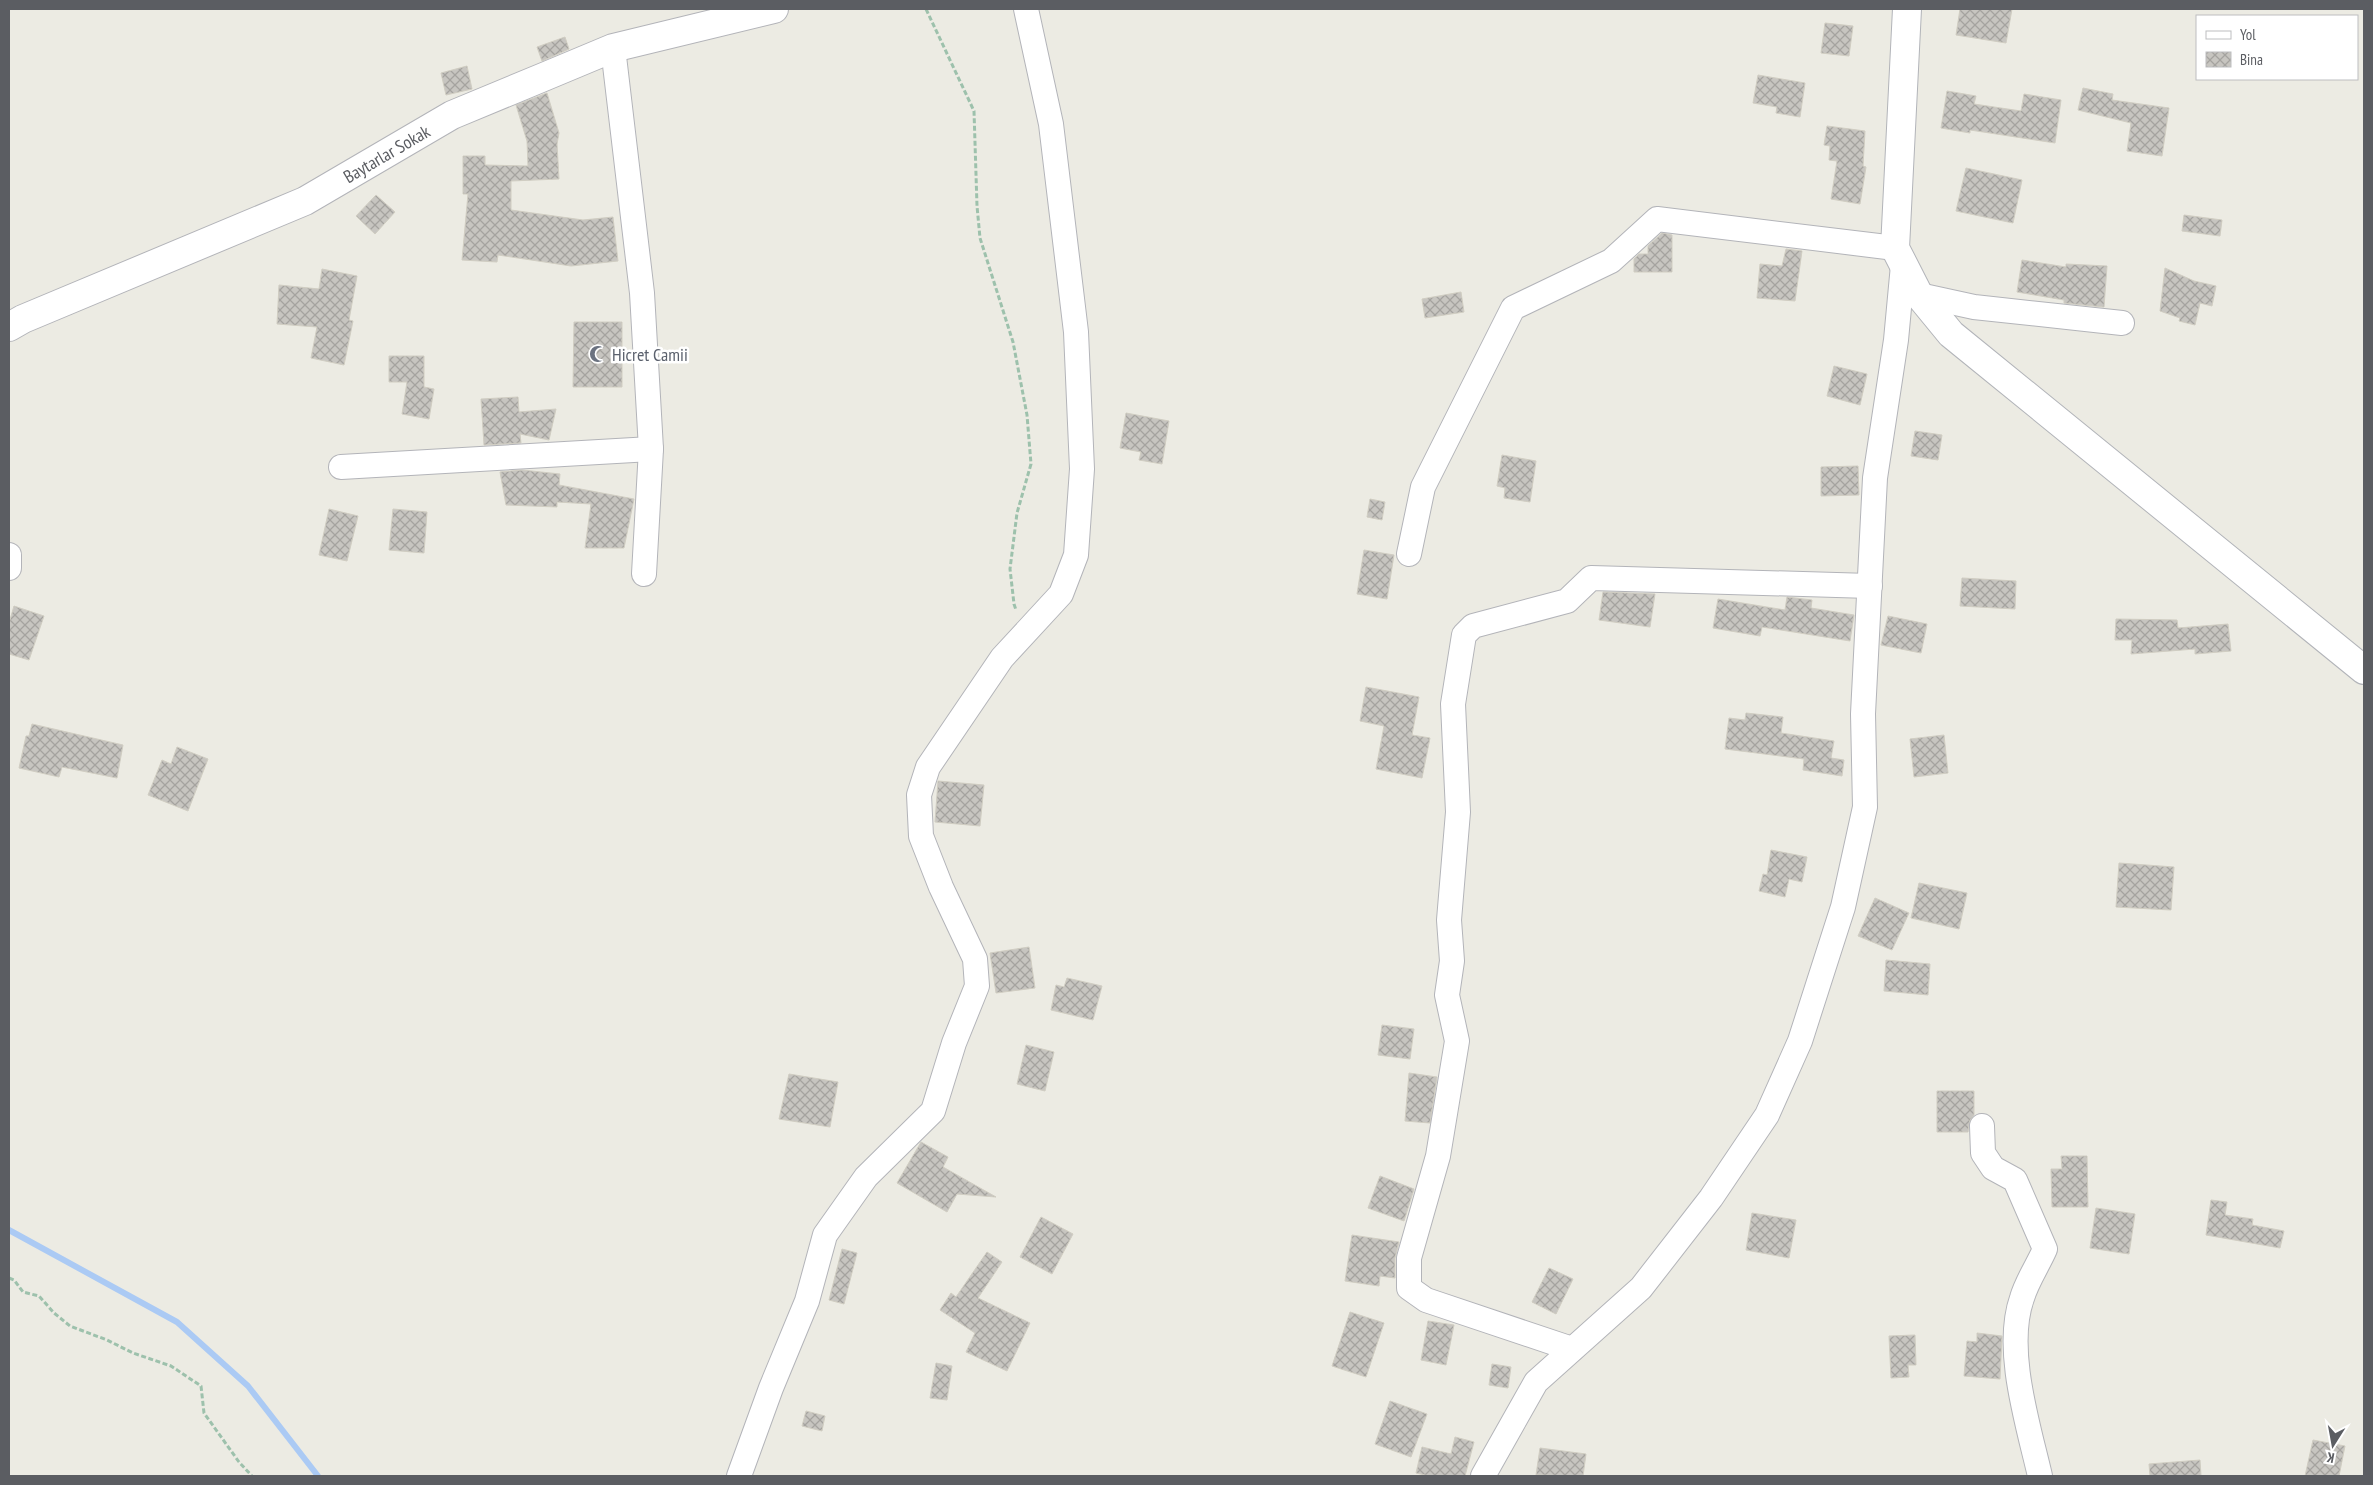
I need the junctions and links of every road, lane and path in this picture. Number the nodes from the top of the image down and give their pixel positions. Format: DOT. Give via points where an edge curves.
graph roads {
  1 [pos="774,9"];
  2 [pos="926,9"];
  3 [pos="1026,9"];
  4 [pos="1906,9"];
  5 [pos="614,48"];
  6 [pos="1899,257"];
  7 [pos="1919,295"];
  8 [pos="2122,323"];
  9 [pos="9,327"];
  10 [pos="651,449"];
  11 [pos="341,467"];
  12 [pos="1409,554"];
  13 [pos="9,555"];
  14 [pos="9,568"];
  15 [pos="644,574"];
  16 [pos="1870,586"];
  17 [pos="1026,632"];
  18 [pos="2364,670"];
  19 [pos="1982,1126"];
  20 [pos="9,1278"];
  21 [pos="1572,1349"];
  22 [pos="252,1476"];
  23 [pos="739,1476"];
  24 [pos="1483,1476"];
  25 [pos="2040,1476"];
  1 -- 5 [label="main road, Baytarlar Sokak"];
  2 -- 17 [label="path" via="974,111 980,238 1013,342 1028,416 1031,464 1017,513 1010,569 1014,604"];
  3 -- 17 [label="street" via="1051,124 1074,312 1082,469 1076,555 1061,594"];
  4 -- 6 [label="main road"];
  5 -- 9 [label="main road, Baytarlar Sokak" via="452,115 305,200"];
  5 -- 10 [label="street" via="642,293"];
  6 -- 7 [label="main road"];
  6 -- 12 [label="street" via="1657,219 1610,261 1513,308 1423,487"];
  6 -- 16 [label="street" via="1896,340 1875,478"];
  7 -- 8 [label="street" via="1974,306"];
  7 -- 18 [label="main road" via="1951,334"];
  10 -- 11 [label="street"];
  10 -- 15 [label="street"];
  13 -- 14 [label="street"];
  16 -- 21 [label="street" via="1863,714 1865,807 1843,906 1800,1041 1767,1115 1711,1198 1641,1288"];
  16 -- 21 [label="street" via="1591,578 1567,601 1473,626 1464,635 1453,704 1458,812 1449,920 1452,962 1447,995 1457,1041 1438,1156 1409,1258 1409,1288 1426,1300"];
  17 -- 23 [label="street" via="1002,658 928,767 919,795 921,836 975,959 977,986 954,1043 933,1111 866,1177 825,1235 807,1301"];
  19 -- 25 [label="street" via="1983,1153 1993,1168 2015,1180 2045,1249 2022,1298 2014,1342"];
  20 -- 22 [label="path" via="23,1292 39,1296 70,1326 171,1366 201,1386 204,1412"];
  21 -- 24 [label="street" via="1536,1382"];
}
